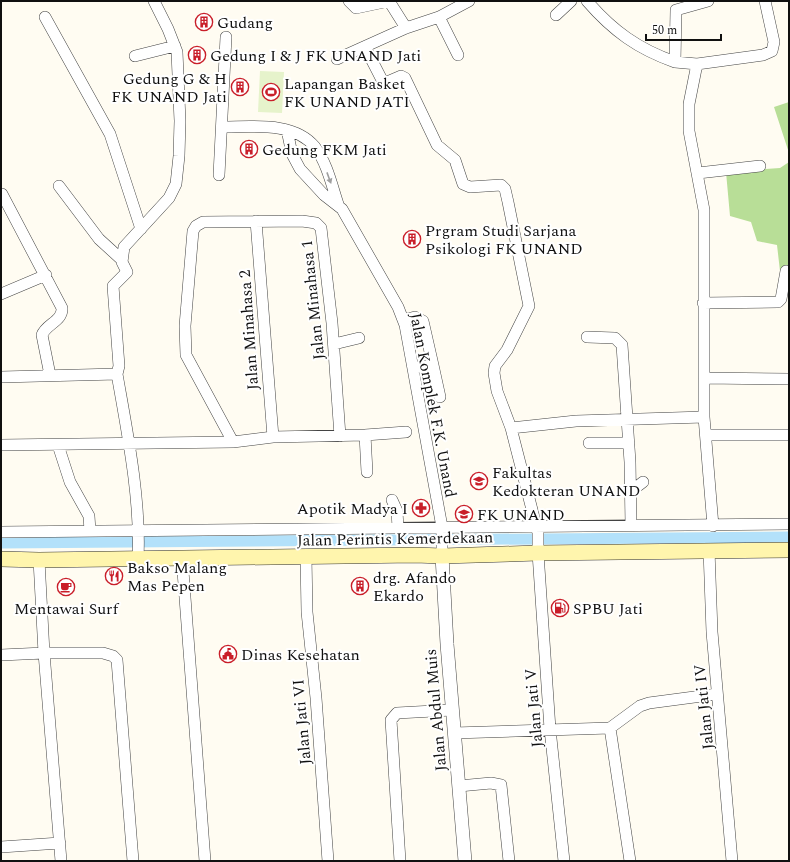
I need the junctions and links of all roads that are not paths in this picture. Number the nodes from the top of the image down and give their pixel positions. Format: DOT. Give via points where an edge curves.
graph roads {
  1 [pos="154,1"];
  2 [pos="349,1"];
  3 [pos="389,1"];
  4 [pos="469,1"];
  5 [pos="571,1"];
  6 [pos="587,1"];
  7 [pos="708,1"];
  8 [pos="765,1"];
  9 [pos="675,6"];
  10 [pos="556,15"];
  11 [pos="45,17"];
  12 [pos="439,17"];
  13 [pos="406,28"];
  14 [pos="226,38"];
  15 [pos="175,46"];
  16 [pos="365,48"];
  17 [pos="458,55"];
  18 [pos="135,56"];
  19 [pos="337,59"];
  20 [pos="675,62"];
  21 [pos="697,64"];
  22 [pos="222,127"];
  23 [pos="287,130"];
  24 [pos="760,166"];
  25 [pos="698,173"];
  26 [pos="219,175"];
  27 [pos="59,186"];
  28 [pos="2,194"];
  29 [pos="338,204"];
  30 [pos="256,221"];
  31 [pos="141,229"];
  32 [pos="122,260"];
  33 [pos="786,271"];
  34 [pos="46,275"];
  35 [pos="1,294"];
  36 [pos="703,303"];
  37 [pos="403,320"];
  38 [pos="588,337"];
  39 [pos="358,338"];
  40 [pos="334,344"];
  41 [pos="433,365"];
  42 [pos="414,368"];
  43 [pos="50,374"];
  44 [pos="118,374"];
  45 [pos="1,377"];
  46 [pos="704,378"];
  47 [pos="789,379"];
  48 [pos="440,397"];
  49 [pos="704,417"];
  50 [pos="626,419"];
  51 [pos="511,428"];
  52 [pos="406,432"];
  53 [pos="365,435"];
  54 [pos="706,435"];
  55 [pos="789,435"];
  56 [pos="340,436"];
  57 [pos="273,437"];
  58 [pos="128,442"];
  59 [pos="233,442"];
  60 [pos="589,443"];
  61 [pos="629,443"];
  62 [pos="1,445"];
  63 [pos="58,445"];
  64 [pos="367,472"];
  65 [pos="643,482"];
  66 [pos="630,492"];
  67 [pos="392,500"];
  68 [pos="789,524"];
  69 [pos="631,525"];
  70 [pos="713,526"];
  71 [pos="398,528"];
  72 [pos="443,529"];
  73 [pos="537,530"];
  74 [pos="90,531"];
  75 [pos="1,532"];
  76 [pos="139,532"];
  77 [pos="538,549"];
  78 [pos="709,550"];
  79 [pos="789,550"];
  80 [pos="442,552"];
  81 [pos="138,555"];
  82 [pos="306,557"];
  83 [pos="182,558"];
  84 [pos="1,559"];
  85 [pos="39,560"];
  86 [pos="44,653"];
  87 [pos="1,655"];
  88 [pos="717,694"];
  89 [pos="452,710"];
  90 [pos="610,728"];
  91 [pos="550,729"];
  92 [pos="454,733"];
  93 [pos="459,786"];
  94 [pos="60,843"];
  95 [pos="1,847"];
  96 [pos="61,861"];
  97 [pos="133,861"];
  98 [pos="205,861"];
  99 [pos="328,861"];
  100 [pos="400,861"];
  101 [pos="465,861"];
  102 [pos="509,861"];
  103 [pos="564,861"];
  104 [pos="630,861"];
  105 [pos="732,861"];
  1 -- 15 [label="street"];
  2 -- 3 [label="street" via="358,8"];
  3 -- 13 [label="street"];
  4 -- 12 [label="street"];
  5 -- 10 [label="street"];
  6 -- 20 [label="street" via="622,35 651,53"];
  7 -- 9 [label="street"];
  8 -- 21 [label="street" via="774,42 772,51 763,55"];
  9 -- 20 [label="street"];
  11 -- 31 [label="street" via="110,134"];
  12 -- 13 [label="street"];
  12 -- 17 [label="street"];
  13 -- 16 [label="street"];
  14 -- 22 [label="street"];
  15 -- 18 [label="street"];
  15 -- 31 [label="street" via="180,121 176,184 170,198"];
  16 -- 19 [label="street"];
  16 -- 51 [label="street, Jalan Jati V" via="383,82 401,76 406,78 437,145 455,160 463,184 470,187 498,185 503,186 505,190 528,306 507,350 495,366 494,373 497,391"];
  20 -- 21 [label="street"];
  21 -- 25 [label="street" via="689,104 689,131"];
  22 -- 23 [label="street"];
  22 -- 26 [label="street"];
  23 -- 29 [label="street, Jalan Komplek F.K. Unand" via="292,154 300,169 324,195"];
  23 -- 29 [label="street, Jalan Komplek F.K. Unand, one-way" via="307,138 316,148"];
  24 -- 25 [label="street"];
  25 -- 36 [label="street" via="705,225"];
  27 -- 32 [label="street" via="99,239"];
  28 -- 34 [label="street"];
  29 -- 37 [label="street, Jalan Komplek F.K. Unand"];
  30 -- 40 [label="street, Jalan Minahasa 1" via="308,222 316,223 320,228"];
  30 -- 57 [label="street, Jalan Minahasa 2"];
  30 -- 59 [label="street" via="202,222 193,231 185,326 186,355"];
  31 -- 32 [label="street" via="124,247"];
  32 -- 44 [label="street" via="127,272 113,286"];
  33 -- 36 [label="street" via="781,299 778,302"];
  34 -- 35 [label="street"];
  34 -- 43 [label="street" via="63,313 44,330 42,335"];
  36 -- 46 [label="street"];
  37 -- 41 [label="street" via="415,317 423,321"];
  37 -- 42 [label="street, Jalan Komplek F.K. Unand"];
  38 -- 50 [label="street" via="615,338 622,345"];
  39 -- 40 [label="street"];
  40 -- 56 [label="street, Jalan Minahasa 1"];
  41 -- 42 [label="street"];
  41 -- 48 [label="street"];
  42 -- 72 [label="street, Jalan Komplek F.K. Unand"];
  43 -- 44 [label="street"];
  43 -- 45 [label="street"];
  44 -- 58 [label="street"];
  46 -- 47 [label="street"];
  46 -- 49 [label="street"];
  49 -- 50 [label="street"];
  49 -- 54 [label="street"];
  50 -- 51 [label="street"];
  50 -- 61 [label="street"];
  51 -- 73 [label="street, Jalan Jati V"];
  52 -- 53 [label="street"];
  53 -- 56 [label="street"];
  53 -- 64 [label="street"];
  54 -- 55 [label="street"];
  54 -- 70 [label="street"];
  56 -- 57 [label="street"];
  57 -- 59 [label="street"];
  58 -- 59 [label="street"];
  58 -- 63 [label="street"];
  58 -- 76 [label="street"];
  60 -- 61 [label="street"];
  61 -- 66 [label="street"];
  62 -- 63 [label="street"];
  63 -- 74 [label="street" via="70,482 89,516"];
  65 -- 66 [label="street"];
  66 -- 69 [label="street"];
  67 -- 71 [label="street" via="397,511"];
  68 -- 70 [label="street"];
  69 -- 70 [label="street"];
  69 -- 73 [label="street"];
  71 -- 72 [label="street"];
  71 -- 76 [label="street"];
  72 -- 73 [label="street"];
  72 -- 80 [label="street, Jalan Komplek F.K. Unand"];
  73 -- 77 [label="street, Jalan Jati V"];
  74 -- 75 [label="street"];
  74 -- 76 [label="street"];
  76 -- 81 [label="street"];
  77 -- 78 [label="main road, Jalan Perintis Kemerdekaan"];
  77 -- 80 [label="main road, Jalan Perintis Kemerdekaan"];
  77 -- 91 [label="street, Jalan Jati V"];
  78 -- 79 [label="main road, Jalan Perintis Kemerdekaan"];
  78 -- 88 [label="street, Jalan Jati IV"];
  80 -- 82 [label="main road, Jalan Perintis Kemerdekaan"];
  80 -- 89 [label="street, Jalan Abdul Muis"];
  81 -- 83 [label="main road, Jalan Perintis Kemerdekaan"];
  81 -- 85 [label="main road, Jalan Perintis Kemerdekaan"];
  82 -- 83 [label="main road, Jalan Perintis Kemerdekaan"];
  82 -- 99 [label="street, Jalan Jati VI" via="307,612"];
  83 -- 98 [label="street"];
  84 -- 85 [label="main road, Jalan Perintis Kemerdekaan"];
  85 -- 86 [label="street"];
  86 -- 87 [label="street"];
  86 -- 94 [label="street"];
  86 -- 97 [label="street" via="103,653 117,660"];
  88 -- 90 [label="street" via="649,703"];
  88 -- 105 [label="street, Jalan Jati IV"];
  89 -- 92 [label="street, Jalan Abdul Muis"];
  89 -- 100 [label="street" via="397,713 391,720"];
  90 -- 91 [label="street"];
  90 -- 104 [label="street"];
  91 -- 92 [label="street"];
  91 -- 103 [label="street, Jalan Jati V"];
  92 -- 93 [label="street, Jalan Abdul Muis"];
  93 -- 101 [label="street, Jalan Abdul Muis"];
  93 -- 102 [label="street" via="491,783 501,785"];
  94 -- 95 [label="street"];
  94 -- 96 [label="street"];
}
